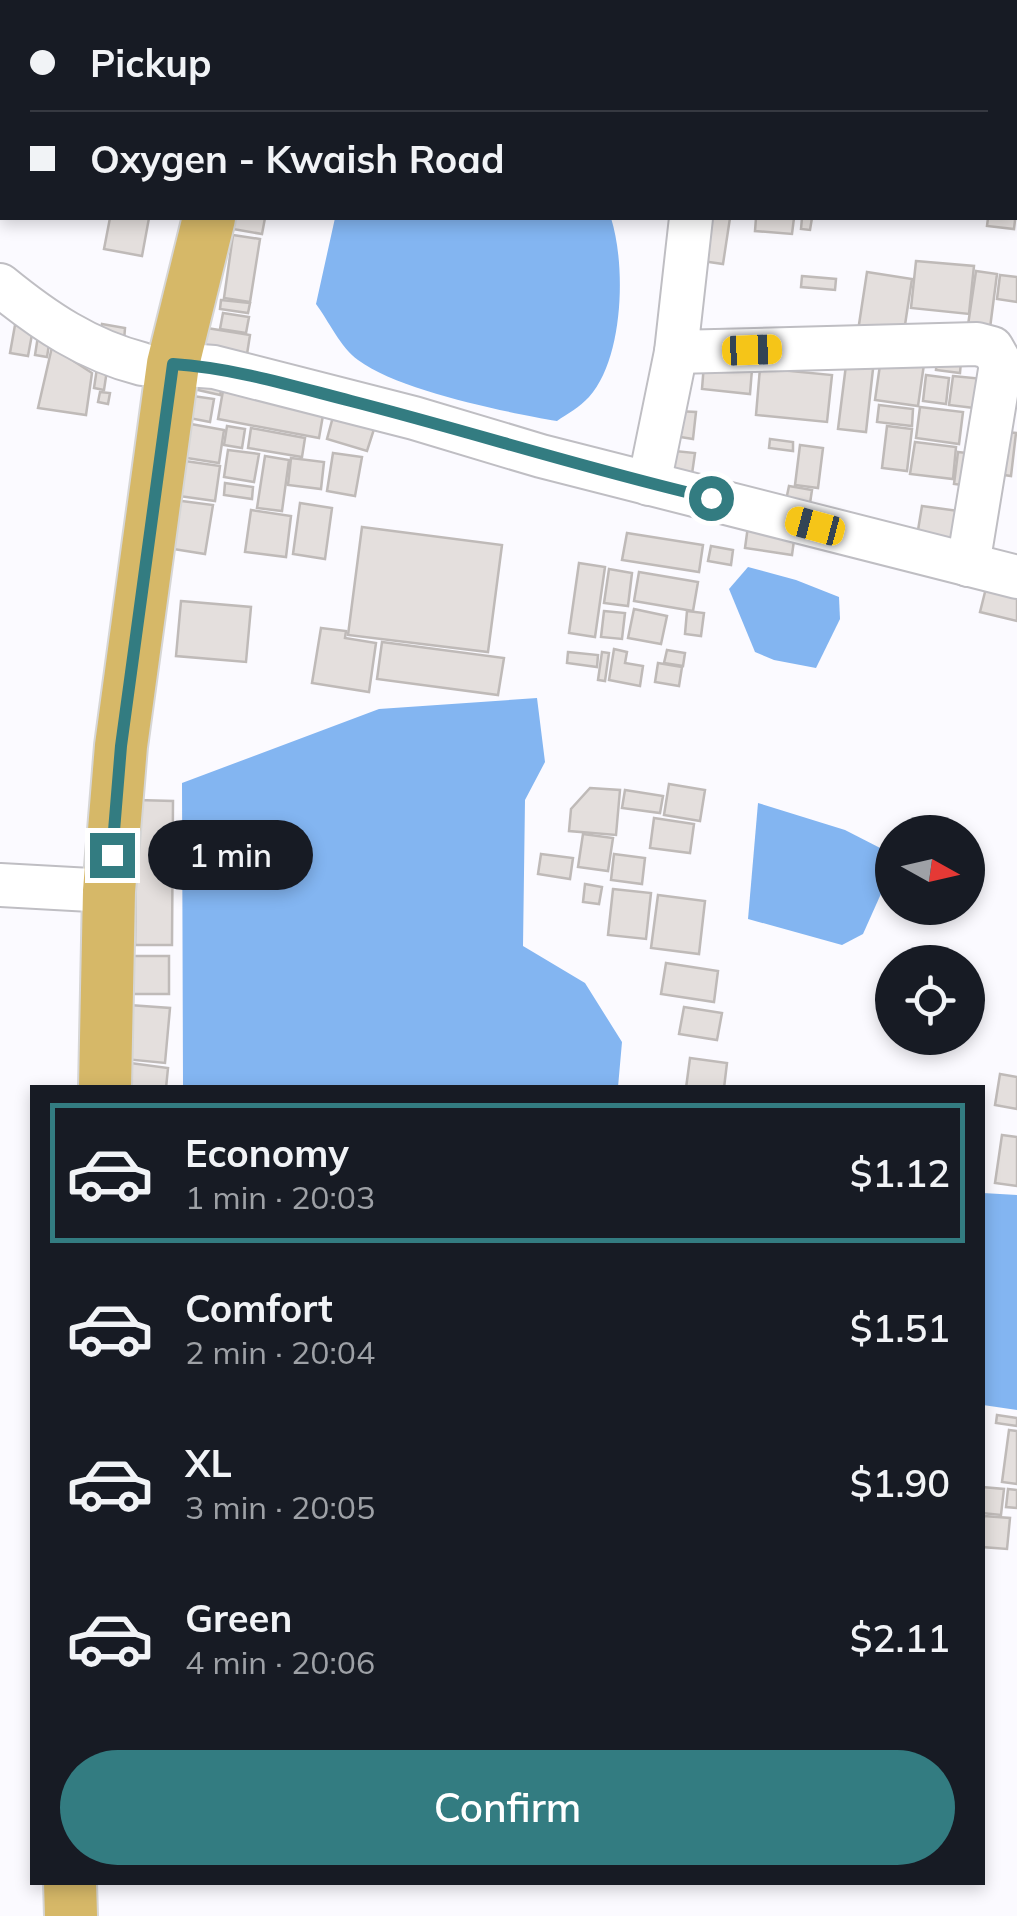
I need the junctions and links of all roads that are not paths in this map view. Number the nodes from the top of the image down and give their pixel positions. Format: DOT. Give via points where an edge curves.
graph roads {
  1 [pos="178,220"];
  2 [pos="208,220"];
  3 [pos="691,220"];
  4 [pos="0,285"];
  5 [pos="676,352"];
  6 [pos="158,364"];
  7 [pos="649,484"];
  8 [pos="968,565"];
  9 [pos="1017,577"];
  10 [pos="0,885"];
  11 [pos="94,890"];
  12 [pos="74,1085"];
  13 [pos="105,1085"];
  14 [pos="70,1885"];
  15 [pos="101,1885"];
  16 [pos="71,1916"];
  17 [pos="101,1916"];
  1 -- 6 [label="main road"];
  2 -- 6 [label="main road"];
  3 -- 5 [label="street"];
  4 -- 6 [label="street" via="70,337 110,355"];
  5 -- 7 [label="street"];
  5 -- 8 [label="street" via="992,348 1001,364"];
  6 -- 7 [label="street" via="214,367 280,383"];
  6 -- 11 [label="main road" via="121,746"];
  7 -- 8 [label="street"];
  8 -- 9 [label="street"];
  10 -- 11 [label="street"];
  11 -- 12 [label="main road"];
  11 -- 13 [label="main road"];
  14 -- 16 [label="main road"];
  15 -- 17 [label="main road"];
}
